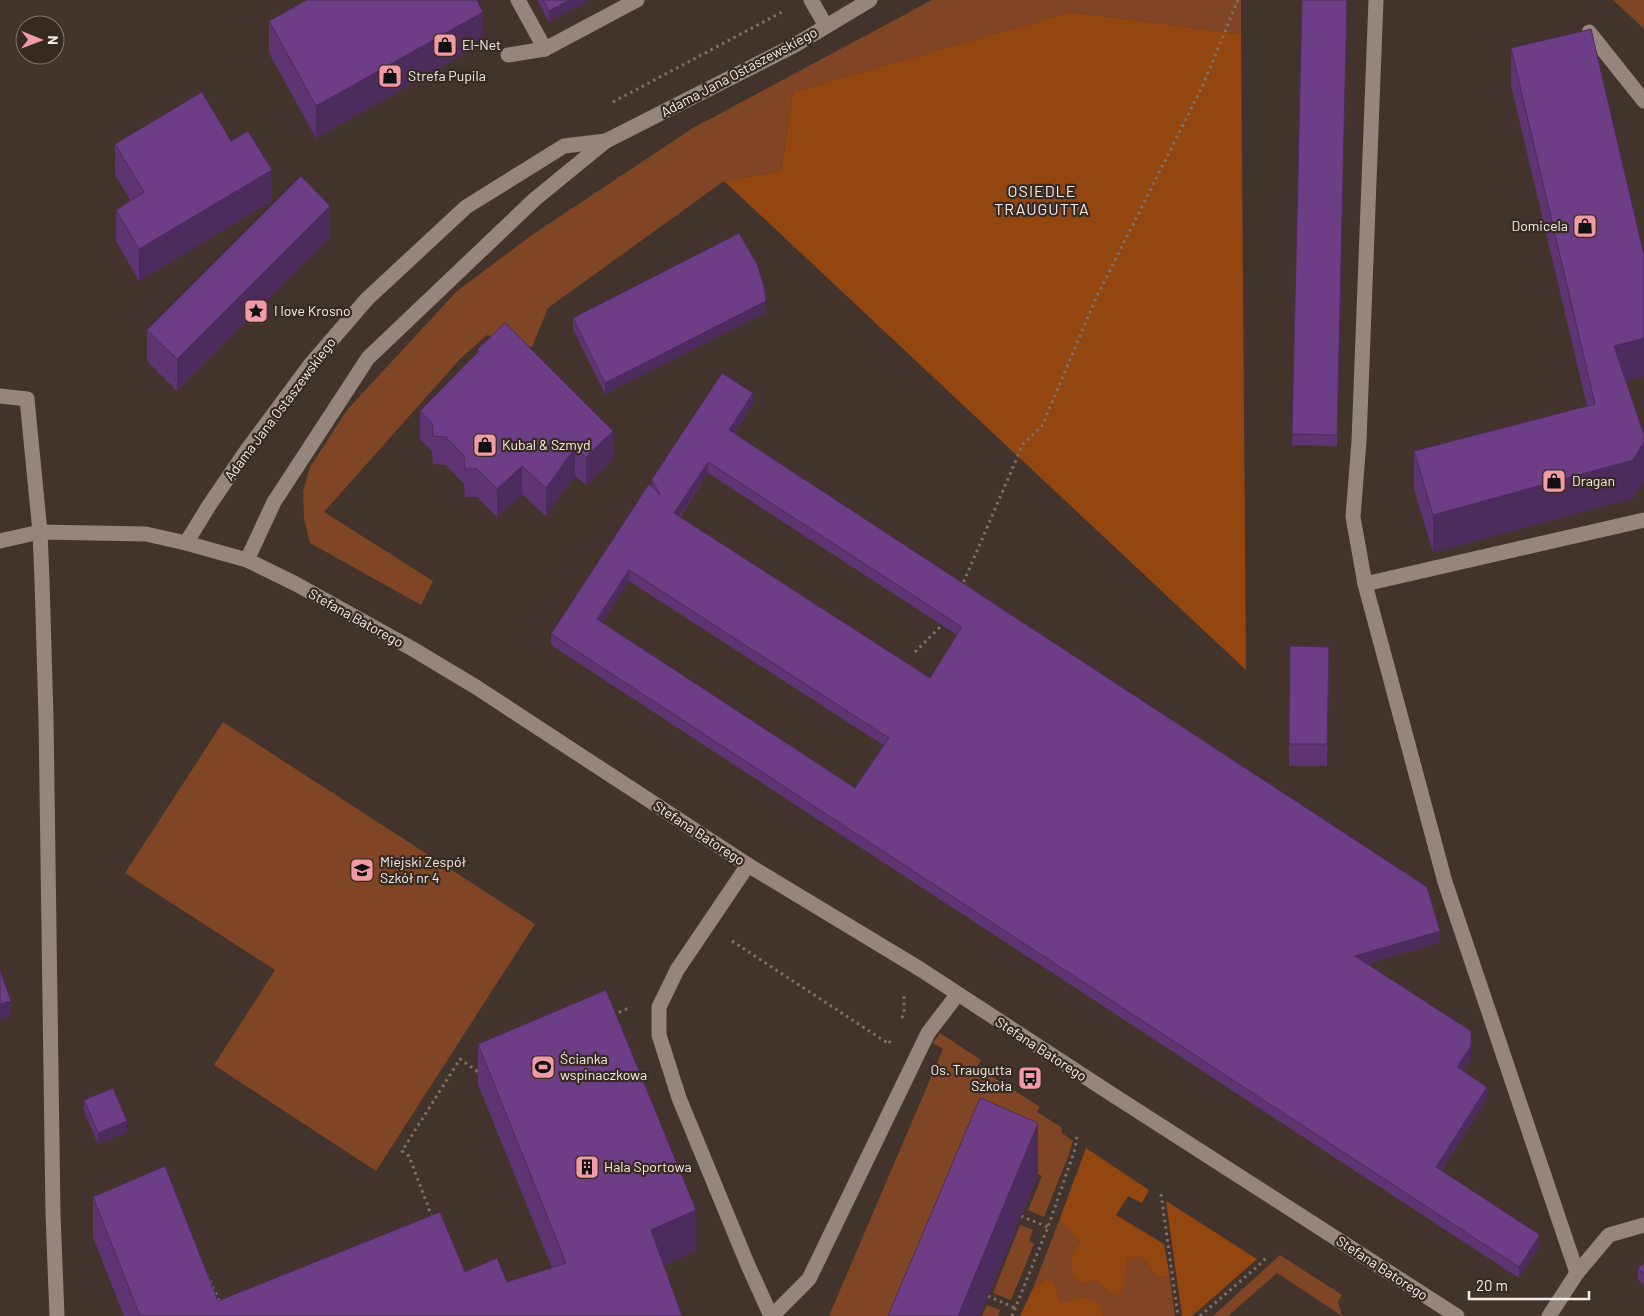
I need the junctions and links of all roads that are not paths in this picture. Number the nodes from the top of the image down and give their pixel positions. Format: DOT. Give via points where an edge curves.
graph roads {
  1 [pos="518,0"];
  2 [pos="637,0"];
  3 [pos="810,0"];
  4 [pos="870,0"];
  5 [pos="1376,0"];
  6 [pos="826,26"];
  7 [pos="1589,32"];
  8 [pos="545,49"];
  9 [pos="508,55"];
  10 [pos="1644,101"];
  11 [pos="606,141"];
  12 [pos="0,396"];
  13 [pos="1644,520"];
  14 [pos="40,532"];
  15 [pos="0,541"];
  16 [pos="186,543"];
  17 [pos="247,560"];
  18 [pos="1365,584"];
  19 [pos="748,865"];
  20 [pos="957,995"];
  21 [pos="1644,1224"];
  22 [pos="1577,1273"];
  23 [pos="56,1316"];
  24 [pos="771,1316"];
  25 [pos="1457,1316"];
  26 [pos="1549,1316"];
  1 -- 8 [label="street"];
  2 -- 8 [label="street"];
  3 -- 6 [label="street"];
  4 -- 6 [label="street, Adama Jana Ostaszewskiego"];
  5 -- 18 [label="street" via="1359,441 1353,517"];
  6 -- 11 [label="street, Adama Jana Ostaszewskiego"];
  7 -- 10 [label="street"];
  8 -- 9 [label="street"];
  11 -- 16 [label="street, Adama Jana Ostaszewskiego" via="564,146 466,208 367,299 310,365 247,450"];
  11 -- 17 [label="street, Adama Jana Ostaszewskiego" via="535,199 368,358 274,502"];
  12 -- 14 [label="street" via="27,399"];
  13 -- 18 [label="street"];
  14 -- 15 [label="street, Stefana Batorego"];
  14 -- 16 [label="street, Stefana Batorego" via="146,534"];
  14 -- 23 [label="street"];
  16 -- 17 [label="street, Stefana Batorego"];
  17 -- 19 [label="street, Stefana Batorego" via="296,584 468,682"];
  18 -- 22 [label="street" via="1446,882"];
  19 -- 20 [label="street, Stefana Batorego" via="920,969"];
  19 -- 24 [label="street" via="679,967 659,1007 659,1035 679,1098"];
  20 -- 24 [label="street" via="928,1033 809,1279"];
  20 -- 25 [label="street, Stefana Batorego"];
  21 -- 22 [label="street" via="1609,1235"];
  22 -- 26 [label="street"];
}
